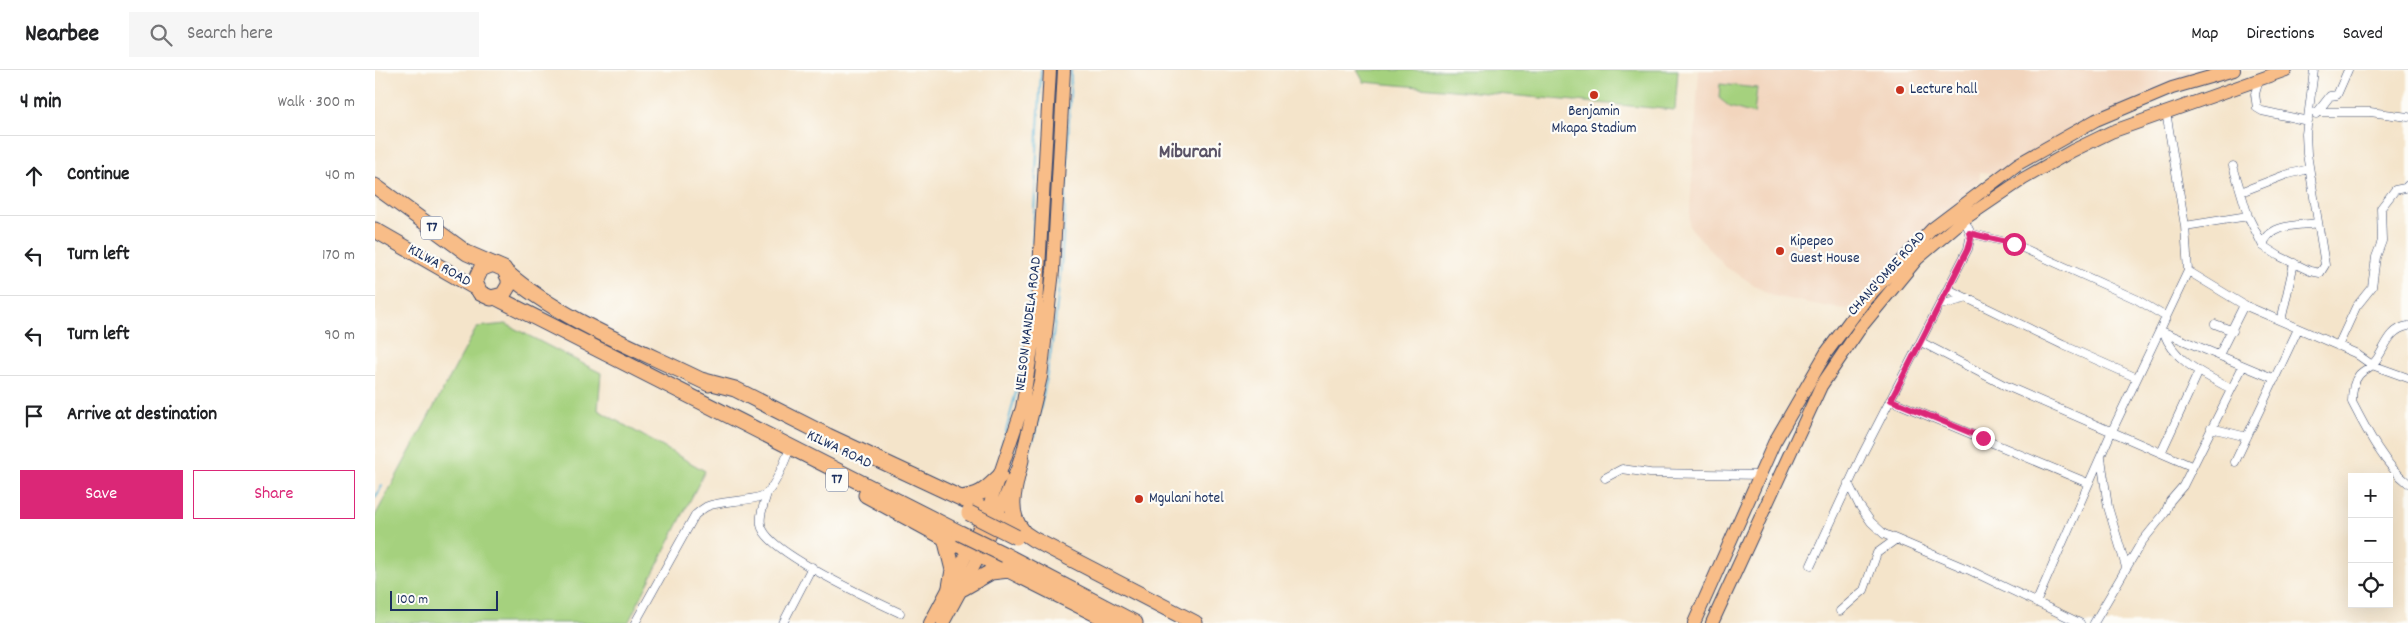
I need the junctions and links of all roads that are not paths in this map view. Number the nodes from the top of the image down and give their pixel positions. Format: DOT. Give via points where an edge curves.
graph roads {
  1 [pos="1051,70"];
  2 [pos="1063,70"];
  3 [pos="2233,70"];
  4 [pos="2286,70"];
  5 [pos="2314,70"];
  6 [pos="2348,70"];
  7 [pos="2259,80"];
  8 [pos="2166,112"];
  9 [pos="2316,112"];
  10 [pos="2408,117"];
  11 [pos="2308,121"];
  12 [pos="2306,134"];
  13 [pos="2233,166"];
  14 [pos="2309,169"];
  15 [pos="2408,184"];
  16 [pos="375,186"];
  17 [pos="2241,192"];
  18 [pos="2248,216"];
  19 [pos="1964,219"];
  20 [pos="2318,223"];
  21 [pos="2185,226"];
  22 [pos="375,230"];
  23 [pos="1969,233"];
  24 [pos="2263,246"];
  25 [pos="2294,263"];
  26 [pos="493,264"];
  27 [pos="2188,270"];
  28 [pos="507,273"];
  29 [pos="477,288"];
  30 [pos="1948,289"];
  31 [pos="497,298"];
  32 [pos="1968,298"];
  33 [pos="2244,305"];
  34 [pos="1940,306"];
  35 [pos="2167,317"];
  36 [pos="2281,321"];
  37 [pos="2215,324"];
  38 [pos="2408,326"];
  39 [pos="2298,329"];
  40 [pos="2233,331"];
  41 [pos="2162,332"];
  42 [pos="1921,342"];
  43 [pos="2338,346"];
  44 [pos="2219,355"];
  45 [pos="2373,365"];
  46 [pos="2243,366"];
  47 [pos="2199,371"];
  48 [pos="2137,378"];
  49 [pos="2408,378"];
  50 [pos="2275,379"];
  51 [pos="701,380"];
  52 [pos="2231,389"];
  53 [pos="698,399"];
  54 [pos="1891,400"];
  55 [pos="2211,428"];
  56 [pos="2111,433"];
  57 [pos="2247,437"];
  58 [pos="788,453"];
  59 [pos="2161,453"];
  60 [pos="2101,456"];
  61 [pos="1021,460"];
  62 [pos="2235,462"];
  63 [pos="2191,466"];
  64 [pos="1761,475"];
  65 [pos="1001,476"];
  66 [pos="1605,478"];
  67 [pos="1849,483"];
  68 [pos="2088,483"];
  69 [pos="2408,483"];
  70 [pos="767,494"];
  71 [pos="961,498"];
  72 [pos="992,513"];
  73 [pos="1022,537"];
  74 [pos="945,538"];
  75 [pos="1895,540"];
  76 [pos="975,553"];
  77 [pos="1811,564"];
  78 [pos="812,567"];
  79 [pos="2126,567"];
  80 [pos="1009,570"];
  81 [pos="957,588"];
  82 [pos="2037,603"];
  83 [pos="1840,611"];
  84 [pos="900,613"];
  85 [pos="635,623"];
  86 [pos="783,623"];
  87 [pos="930,623"];
  88 [pos="943,623"];
  89 [pos="1114,623"];
  90 [pos="1135,623"];
  91 [pos="1173,623"];
  92 [pos="1195,623"];
  93 [pos="1694,623"];
  94 [pos="1712,623"];
  95 [pos="2080,623"];
  96 [pos="2094,623"];
  1 -- 65 [label="main road, NELSON MANDELA ROAD" via="1034,344 1022,408"];
  2 -- 61 [label="main road, NELSON MANDELA ROAD" via="1048,322 1041,377"];
  3 -- 64 [label="main road, CHANG'OMBE ROAD" via="2172,88 2096,120 2018,164 1932,229 1866,299 1834,340 1774,443"];
  4 -- 7 [label="main road, CHANG'OMBE ROAD"];
  5 -- 11 [label="street"];
  6 -- 9 [label="street" via="2337,95 2330,96"];
  7 -- 8 [label="main road, CHANG'OMBE ROAD"];
  7 -- 11 [label="street" via="2255,94 2257,108"];
  8 -- 19 [label="main road, CHANG'OMBE ROAD" via="2111,132 2072,151"];
  8 -- 21 [label="street"];
  9 -- 10 [label="street" via="2370,112"];
  9 -- 12 [label="street"];
  11 -- 12 [label="street"];
  12 -- 14 [label="street"];
  13 -- 17 [label="street"];
  14 -- 17 [label="street"];
  14 -- 20 [label="street"];
  15 -- 43 [label="street" via="2395,190 2381,208 2382,241 2372,287 2352,313"];
  16 -- 26 [label="highway, KILWA ROAD / T7" via="467,253"];
  17 -- 18 [label="street"];
  18 -- 21 [label="street"];
  18 -- 24 [label="street"];
  19 -- 23 [label="street"];
  19 -- 94 [label="main road, CHANG'OMBE ROAD" via="1917,259 1831,369 1813,401"];
  20 -- 24 [label="street" via="2273,230 2265,238"];
  20 -- 25 [label="street" via="2324,270 2316,273"];
  21 -- 27 [label="street"];
  22 -- 29 [label="highway, KILWA ROAD / T7"];
  23 -- 30 [label="street" via="1968,249"];
  23 -- 35 [label="street" via="2014,244 2136,299"];
  24 -- 25 [label="street"];
  25 -- 36 [label="street"];
  26 -- 28 [label="highway, T7"];
  26 -- 29 [label="highway" via="478,272"];
  27 -- 33 [label="street"];
  27 -- 35 [label="street"];
  28 -- 31 [label="highway" via="509,285"];
  28 -- 51 [label="highway, KILWA ROAD / T7" via="530,293"];
  29 -- 31 [label="highway, T7" via="484,297"];
  30 -- 32 [label="street"];
  30 -- 34 [label="street"];
  31 -- 53 [label="highway, KILWA ROAD / T7"];
  32 -- 34 [label="street"];
  32 -- 48 [label="street"];
  33 -- 36 [label="street"];
  33 -- 40 [label="street"];
  34 -- 42 [label="street"];
  35 -- 41 [label="street"];
  36 -- 39 [label="street"];
  37 -- 40 [label="street"];
  38 -- 45 [label="street" via="2395,330"];
  39 -- 43 [label="street"];
  39 -- 50 [label="street"];
  40 -- 44 [label="street"];
  41 -- 44 [label="street"];
  41 -- 47 [label="street" via="2175,352"];
  41 -- 48 [label="street"];
  42 -- 54 [label="street"];
  42 -- 56 [label="street" via="2004,385"];
  43 -- 45 [label="street"];
  44 -- 46 [label="street"];
  45 -- 49 [label="street"];
  45 -- 69 [label="street" via="2359,376 2353,402 2375,445"];
  46 -- 50 [label="street"];
  46 -- 52 [label="street"];
  47 -- 52 [label="street"];
  47 -- 59 [label="street"];
  48 -- 56 [label="street"];
  50 -- 57 [label="street"];
  51 -- 71 [label="highway, T7" via="735,390"];
  51 -- 73 [label="highway, KILWA ROAD / T7, bridge"];
  52 -- 55 [label="street"];
  53 -- 58 [label="highway, T7" via="710,412"];
  53 -- 90 [label="highway, KILWA ROAD / T7, bridge"];
  54 -- 67 [label="street"];
  54 -- 68 [label="street"];
  55 -- 57 [label="street"];
  55 -- 63 [label="street"];
  56 -- 59 [label="street"];
  56 -- 60 [label="street"];
  57 -- 62 [label="street"];
  58 -- 70 [label="street"];
  58 -- 74 [label="highway, T7"];
  59 -- 63 [label="street"];
  60 -- 68 [label="street"];
  60 -- 79 [label="street" via="2107,499"];
  61 -- 72 [label="main road, NELSON MANDELA ROAD"];
  61 -- 73 [label="highway" via="1013,517"];
  63 -- 79 [label="street" via="2183,486 2169,501 2167,509"];
  64 -- 66 [label="street" via="1650,473 1622,469"];
  64 -- 93 [label="main road, CHANG'OMBE ROAD" via="1725,548"];
  65 -- 71 [label="highway" via="985,491"];
  65 -- 72 [label="main road, NELSON MANDELA ROAD"];
  67 -- 75 [label="street" via="1871,522"];
  67 -- 77 [label="street"];
  68 -- 82 [label="street"];
  70 -- 78 [label="street" via="760,523 762,530 773,542"];
  70 -- 85 [label="street" via="706,506 695,515"];
  71 -- 72 [label="highway, T7"];
  72 -- 73 [label="highway, T7"];
  72 -- 76 [label="main road, NELSON MANDELA ROAD"];
  73 -- 91 [label="highway, KILWA ROAD / T7"];
  73 -- 92 [label="highway, T7"];
  74 -- 76 [label="highway, T7"];
  74 -- 81 [label="highway"];
  75 -- 82 [label="street" via="1967,569"];
  75 -- 83 [label="street" via="1877,553 1864,590"];
  76 -- 80 [label="highway, T7"];
  76 -- 81 [label="main road, NELSON MANDELA ROAD"];
  78 -- 84 [label="street"];
  78 -- 86 [label="street"];
  79 -- 96 [label="street"];
  80 -- 81 [label="highway" via="991,572"];
  80 -- 89 [label="highway, T7"];
  81 -- 87 [label="main road, NELSON MANDELA ROAD"];
  81 -- 88 [label="main road, NELSON MANDELA ROAD"];
  82 -- 95 [label="street"];
}
